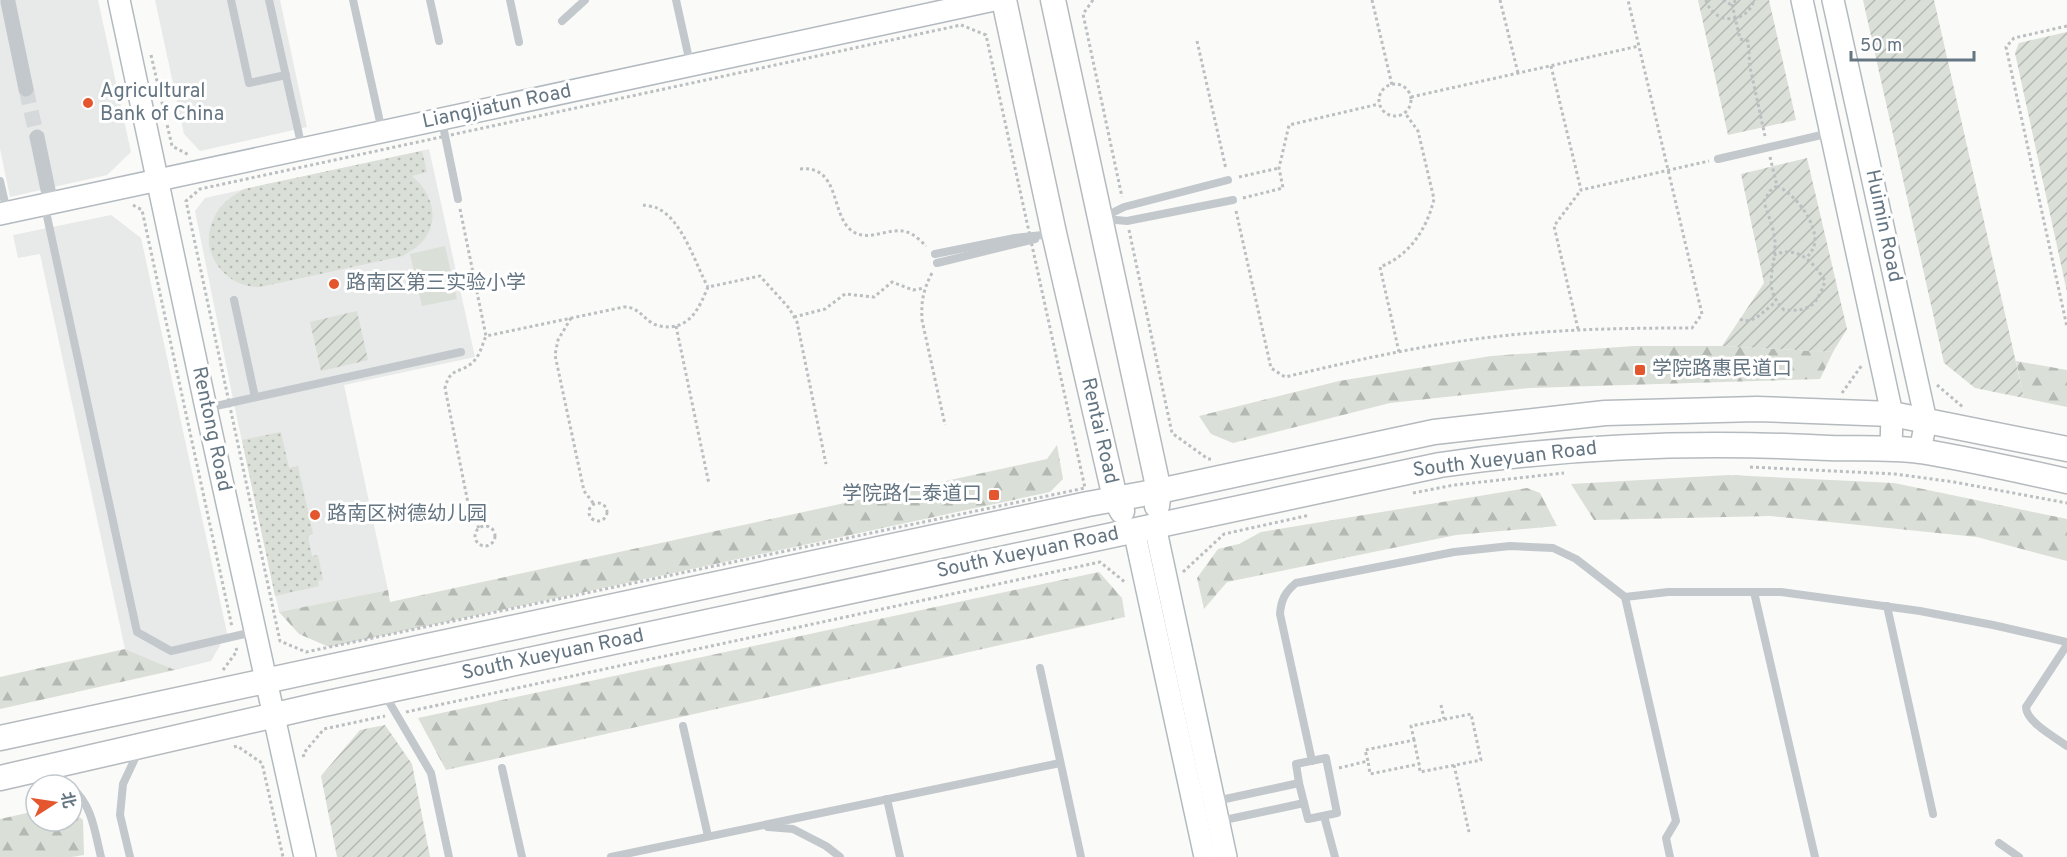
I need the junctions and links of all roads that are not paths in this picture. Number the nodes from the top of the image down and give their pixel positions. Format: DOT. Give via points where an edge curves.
graph roads {
  1 [pos="119,0"];
  2 [pos="231,0"];
  3 [pos="269,0"];
  4 [pos="353,0"];
  5 [pos="430,0"];
  6 [pos="510,0"];
  7 [pos="585,0"];
  8 [pos="676,0"];
  9 [pos="994,0"];
  10 [pos="1004,0"];
  11 [pos="1053,0"];
  12 [pos="1802,0"];
  13 [pos="1833,0"];
  14 [pos="8,2"];
  15 [pos="562,21"];
  16 [pos="439,41"];
  17 [pos="519,42"];
  18 [pos="690,66"];
  19 [pos="286,75"];
  20 [pos="26,89"];
  21 [pos="442,119"];
  22 [pos="382,132"];
  23 [pos="1831,132"];
  24 [pos="37,137"];
  25 [pos="303,149"];
  26 [pos="1718,159"];
  27 [pos="158,180"];
  28 [pos="1228,180"];
  29 [pos="0,181"];
  30 [pos="458,199"];
  31 [pos="1233,200"];
  32 [pos="48,205"];
  33 [pos="3,214"];
  34 [pos="1100,219"];
  35 [pos="1054,234"];
  36 [pos="1030,238"];
  37 [pos="935,254"];
  38 [pos="938,263"];
  39 [pos="234,300"];
  40 [pos="461,352"];
  41 [pos="255,397"];
  42 [pos="206,408"];
  43 [pos="1892,414"];
  44 [pos="1926,421"];
  45 [pos="1891,448"];
  46 [pos="2067,449"];
  47 [pos="1920,451"];
  48 [pos="2067,481"];
  49 [pos="1159,491"];
  50 [pos="1114,498"];
  51 [pos="1144,528"];
  52 [pos="1754,592"];
  53 [pos="1625,597"];
  54 [pos="1887,606"];
  55 [pos="255,632"];
  56 [pos="2067,644"];
  57 [pos="1040,668"];
  58 [pos="266,680"];
  59 [pos="382,691"];
  60 [pos="274,715"];
  61 [pos="683,726"];
  62 [pos="0,738"];
  63 [pos="141,745"];
  64 [pos="2067,746"];
  65 [pos="1312,761"];
  66 [pos="1060,763"];
  67 [pos="47,767"];
  68 [pos="502,768"];
  69 [pos="54,773"];
  70 [pos="0,778"];
  71 [pos="1299,783"];
  72 [pos="887,799"];
  73 [pos="84,803"];
  74 [pos="1304,803"];
  75 [pos="1216,811"];
  76 [pos="1933,814"];
  77 [pos="1324,816"];
  78 [pos="761,826"];
  79 [pos="708,836"];
  80 [pos="1999,843"];
  81 [pos="653,848"];
  82 [pos="100,857"];
  83 [pos="130,857"];
  84 [pos="305,857"];
  85 [pos="449,857"];
  86 [pos="522,857"];
  87 [pos="611,857"];
  88 [pos="643,857"];
  89 [pos="840,857"];
  90 [pos="900,857"];
  91 [pos="1081,857"];
  92 [pos="1205,857"];
  93 [pos="1226,857"];
  94 [pos="1335,857"];
  95 [pos="1670,857"];
  96 [pos="1815,857"];
  97 [pos="2019,857"];
  1 -- 27 [label="street, Rentong Road"];
  2 -- 19 [label="lane" via="249,83"];
  3 -- 19 [label="lane"];
  4 -- 22 [label="lane"];
  5 -- 16 [label="lane"];
  6 -- 17 [label="lane"];
  7 -- 15 [label="lane"];
  8 -- 18 [label="lane"];
  9 -- 18 [label="street, Liangjiatun Road"];
  10 -- 35 [label="main road, Rentai Road"];
  11 -- 34 [label="main road, Rentai Road"];
  12 -- 23 [label="street, Huimin Road"];
  13 -- 44 [label="street, Huimin Road"];
  14 -- 20 [label="street"];
  18 -- 21 [label="street, Liangjiatun Road"];
  19 -- 25 [label="lane"];
  21 -- 22 [label="street, Liangjiatun Road"];
  21 -- 30 [label="lane"];
  22 -- 25 [label="street, Liangjiatun Road"];
  23 -- 26 [label="lane"];
  23 -- 43 [label="street, Huimin Road"];
  24 -- 32 [label="street"];
  25 -- 27 [label="street, Liangjiatun Road"];
  27 -- 32 [label="street, Liangjiatun Road"];
  27 -- 42 [label="street, Rentong Road"];
  28 -- 34 [label="lane" via="1124,207"];
  29 -- 33 [label="lane"];
  31 -- 34 [label="lane" via="1127,221"];
  32 -- 33 [label="street, Liangjiatun Road"];
  32 -- 55 [label="lane" via="137,632 171,651"];
  34 -- 49 [label="main road, Rentai Road"];
  35 -- 36 [label="lane"];
  35 -- 50 [label="main road, Rentai Road"];
  36 -- 37 [label="lane"];
  36 -- 38 [label="lane"];
  39 -- 41 [label="lane"];
  40 -- 41 [label="lane"];
  41 -- 42 [label="lane"];
  42 -- 55 [label="street, Rentong Road"];
  43 -- 44 [label="main road, South Xueyuan Road"];
  43 -- 45 [label="street, Huimin Road"];
  43 -- 49 [label="main road, South Xueyuan Road" via="1757,409 1605,413 1493,424 1434,432"];
  44 -- 46 [label="main road, South Xueyuan Road"];
  44 -- 47 [label="street, Huimin Road"];
  45 -- 47 [label="main road, South Xueyuan Road"];
  45 -- 51 [label="main road, South Xueyuan Road" via="1678,445 1502,456 1440,465"];
  47 -- 48 [label="main road, South Xueyuan Road"];
  49 -- 50 [label="main road, South Xueyuan Road"];
  49 -- 51 [label="main road, Rentai Road"];
  50 -- 51 [label="main road, Rentai Road"];
  50 -- 58 [label="main road, South Xueyuan Road"];
  51 -- 59 [label="main road, South Xueyuan Road"];
  51 -- 75 [label="street, Rentai Road"];
  51 -- 92 [label="street, Rentai Road"];
  52 -- 53 [label="lane" via="1668,592"];
  52 -- 54 [label="lane"];
  52 -- 96 [label="lane"];
  53 -- 65 [label="lane" via="1576,559 1553,548 1510,546 1454,552 1296,583 1281,603 1280,614"];
  53 -- 95 [label="lane" via="1676,820 1666,838"];
  54 -- 56 [label="lane" via="1993,625"];
  54 -- 76 [label="lane"];
  55 -- 58 [label="street, Rentong Road"];
  56 -- 64 [label="lane" via="2026,707 2030,719"];
  57 -- 66 [label="lane"];
  58 -- 60 [label="street, Rentong Road"];
  58 -- 62 [label="main road, South Xueyuan Road"];
  59 -- 60 [label="main road, South Xueyuan Road"];
  59 -- 85 [label="lane" via="431,773"];
  60 -- 63 [label="main road, South Xueyuan Road"];
  60 -- 84 [label="street, Rentong Road"];
  61 -- 79 [label="lane"];
  63 -- 67 [label="main road, South Xueyuan Road"];
  63 -- 83 [label="lane" via="123,784 120,815"];
  65 -- 71 [label="lane" via="1296,764"];
  65 -- 77 [label="lane" via="1326,758 1337,813"];
  66 -- 72 [label="lane"];
  66 -- 91 [label="lane"];
  67 -- 69 [label="lane"];
  67 -- 70 [label="main road, South Xueyuan Road"];
  68 -- 86 [label="lane"];
  71 -- 74 [label="lane"];
  71 -- 75 [label="lane"];
  72 -- 78 [label="lane"];
  72 -- 90 [label="lane"];
  73 -- 82 [label="lane" via="93,822"];
  74 -- 75 [label="lane"];
  74 -- 77 [label="lane" via="1308,819"];
  75 -- 93 [label="street, Rentai Road"];
  77 -- 94 [label="lane"];
  78 -- 79 [label="lane"];
  78 -- 89 [label="lane" via="794,829"];
  79 -- 81 [label="lane"];
  80 -- 97 [label="lane"];
  81 -- 87 [label="lane"];
  81 -- 88 [label="lane"];
}
